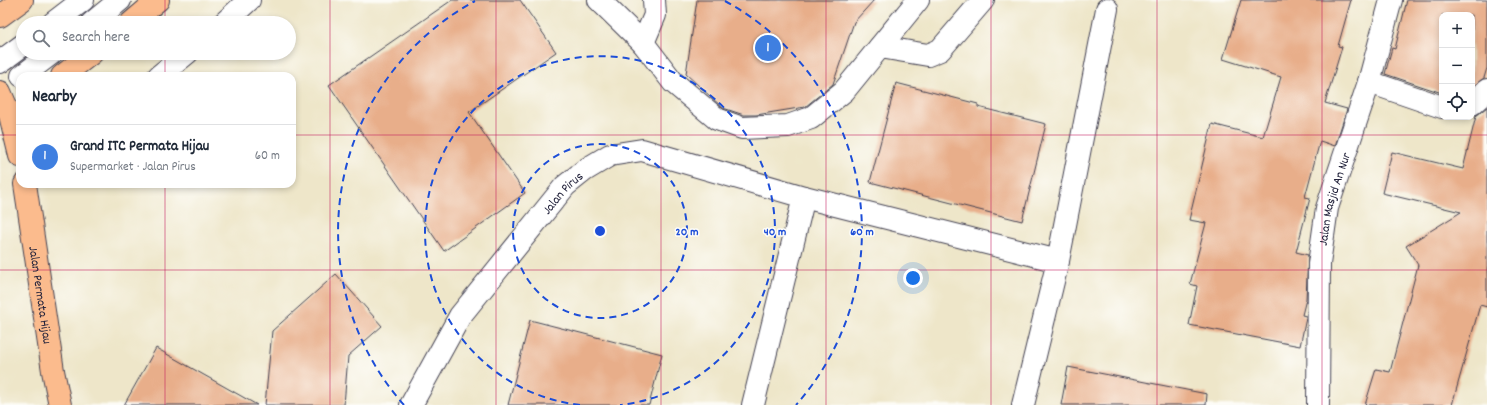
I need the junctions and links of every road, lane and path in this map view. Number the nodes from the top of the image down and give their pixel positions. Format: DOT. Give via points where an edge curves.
graph roads {
  1 [pos="22,0"];
  2 [pos="83,0"];
  3 [pos="120,0"];
  4 [pos="158,0"];
  5 [pos="249,0"];
  6 [pos="598,0"];
  7 [pos="654,0"];
  8 [pos="918,0"];
  9 [pos="982,0"];
  10 [pos="1391,0"];
  11 [pos="1107,9"];
  12 [pos="0,16"];
  13 [pos="62,16"];
  14 [pos="101,16"];
  15 [pos="139,16"];
  16 [pos="232,16"];
  17 [pos="643,43"];
  18 [pos="880,47"];
  19 [pos="16,50"];
  20 [pos="43,60"];
  21 [pos="83,60"];
  22 [pos="178,60"];
  23 [pos="0,62"];
  24 [pos="27,72"];
  25 [pos="67,72"];
  26 [pos="164,72"];
  27 [pos="16,81"];
  28 [pos="1369,82"];
  29 [pos="1487,90"];
  30 [pos="0,92"];
  31 [pos="1475,101"];
  32 [pos="1439,106"];
  33 [pos="10,115"];
  34 [pos="16,140"];
  35 [pos="26,188"];
  36 [pos="804,197"];
  37 [pos="1058,261"];
  38 [pos="60,405"];
  39 [pos="411,405"];
  40 [pos="754,405"];
  41 [pos="1023,405"];
  42 [pos="1318,405"];
  1 -- 12 [label="main road"];
  2 -- 13 [label="street"];
  3 -- 14 [label="street"];
  4 -- 15 [label="main road"];
  5 -- 16 [label="street"];
  6 -- 17 [label="street"];
  7 -- 17 [label="street" via="655,14"];
  8 -- 18 [label="street"];
  9 -- 18 [label="street" via="940,50 928,55"];
  10 -- 28 [label="street, Jalan Masjid An Nur"];
  11 -- 37 [label="street"];
  17 -- 18 [label="street" via="673,82 717,119 742,128 788,126 811,118 844,91"];
  19 -- 23 [label="street"];
  20 -- 24 [label="street"];
  21 -- 25 [label="main road"];
  22 -- 26 [label="street"];
  27 -- 30 [label="street"];
  28 -- 32 [label="street"];
  28 -- 42 [label="street, Jalan Masjid An Nur" via="1327,208 1319,264"];
  29 -- 31 [label="street"];
  30 -- 33 [label="main road"];
  33 -- 34 [label="main road"];
  35 -- 38 [label="main road, Jalan Permata Hijau"];
  36 -- 37 [label="street, Jalan Pirus"];
  36 -- 39 [label="street, Jalan Pirus" via="642,150 610,155 565,186 460,316"];
  36 -- 40 [label="street"];
  37 -- 41 [label="street"];
}
